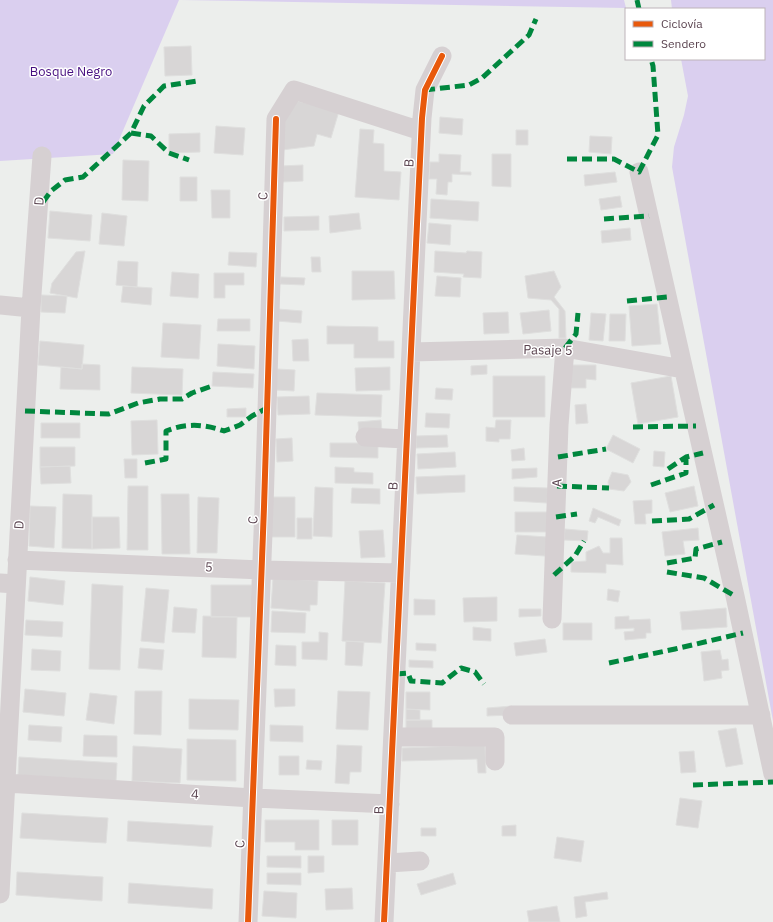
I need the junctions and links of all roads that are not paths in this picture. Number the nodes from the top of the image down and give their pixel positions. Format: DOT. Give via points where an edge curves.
graph roads {
  1 [pos="442,56"];
  2 [pos="421,130"];
  3 [pos="42,156"];
  4 [pos="639,172"];
  5 [pos="0,305"];
  6 [pos="30,308"];
  7 [pos="565,348"];
  8 [pos="411,352"];
  9 [pos="683,368"];
  10 [pos="365,437"];
  11 [pos="406,439"];
  12 [pos="18,560"];
  13 [pos="262,570"];
  14 [pos="400,573"];
  15 [pos="8,584"];
  16 [pos="552,619"];
  17 [pos="512,715"];
  18 [pos="761,715"];
  19 [pos="394,737"];
  20 [pos="495,761"];
  21 [pos="773,774"];
  22 [pos="3,782"];
  23 [pos="253,798"];
  24 [pos="390,804"];
  25 [pos="420,861"];
  26 [pos="388,863"];
  27 [pos="0,894"];
  28 [pos="248,922"];
  29 [pos="384,922"];
  1 -- 2 [label="street, B" via="425,90"];
  2 -- 8 [label="street, B"];
  2 -- 13 [label="street, C" via="294,90 276,119"];
  3 -- 6 [label="street, D"];
  4 -- 9 [label="street"];
  5 -- 6 [label="street"];
  6 -- 12 [label="street, D"];
  7 -- 8 [label="street, Pasaje 5"];
  7 -- 9 [label="street, Pasaje 5"];
  7 -- 16 [label="street, A" via="559,425"];
  8 -- 11 [label="street, B"];
  9 -- 18 [label="street"];
  10 -- 11 [label="street"];
  11 -- 14 [label="street, B"];
  12 -- 13 [label="street, 5"];
  12 -- 15 [label="street, D"];
  13 -- 14 [label="street, 5"];
  13 -- 23 [label="street, C"];
  14 -- 19 [label="street, B"];
  15 -- 22 [label="street, D"];
  17 -- 18 [label="street"];
  18 -- 21 [label="street"];
  19 -- 20 [label="street" via="495,737"];
  19 -- 24 [label="street, B"];
  22 -- 23 [label="street, 4"];
  22 -- 27 [label="street, D"];
  23 -- 24 [label="street, 4"];
  23 -- 28 [label="street, C"];
  24 -- 26 [label="street, B"];
  25 -- 26 [label="street"];
  26 -- 29 [label="street, B"];
}
